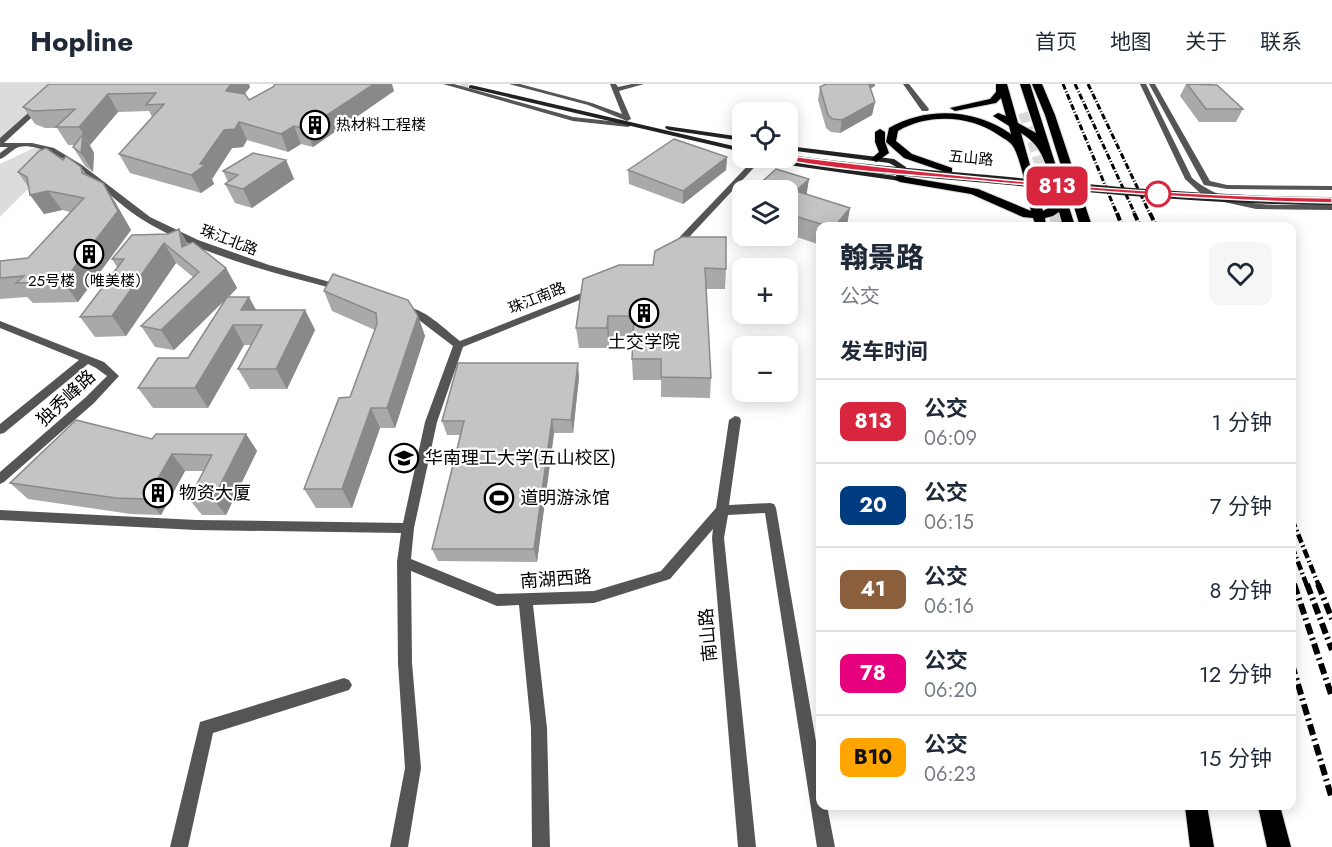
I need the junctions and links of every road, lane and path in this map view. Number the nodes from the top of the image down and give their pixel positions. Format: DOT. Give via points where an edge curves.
graph roads {
  1 [pos="65,84"];
  2 [pos="451,84"];
  3 [pos="484,84"];
  4 [pos="512,84"];
  5 [pos="641,84"];
  6 [pos="906,84"];
  7 [pos="1002,84"];
  8 [pos="1025,84"];
  9 [pos="1037,84"];
  10 [pos="1143,84"];
  11 [pos="1152,84"];
  12 [pos="471,87"];
  13 [pos="614,87"];
  14 [pos="1016,92"];
  15 [pos="961,108"];
  16 [pos="925,109"];
  17 [pos="1023,113"];
  18 [pos="628,122"];
  19 [pos="1013,123"];
  20 [pos="662,128"];
  21 [pos="652,131"];
  22 [pos="732,138"];
  23 [pos="0,143"];
  24 [pos="732,143"];
  25 [pos="1018,144"];
  26 [pos="16,145"];
  27 [pos="732,148"];
  28 [pos="1046,148"];
  29 [pos="798,149"];
  30 [pos="732,153"];
  31 [pos="798,154"];
  32 [pos="0,157"];
  33 [pos="876,159"];
  34 [pos="798,160"];
  35 [pos="798,164"];
  36 [pos="747,168"];
  37 [pos="948,170"];
  38 [pos="900,179"];
  39 [pos="1332,188"];
  40 [pos="1332,194"];
  41 [pos="1332,201"];
  42 [pos="1062,204"];
  43 [pos="1332,207"];
  44 [pos="1040,221"];
  45 [pos="1068,222"];
  46 [pos="1085,222"];
  47 [pos="666,255"];
  48 [pos="605,286"];
  49 [pos="347,289"];
  50 [pos="389,303"];
  51 [pos="0,324"];
  52 [pos="459,345"];
  53 [pos="86,360"];
  54 [pos="735,420"];
  55 [pos="0,430"];
  56 [pos="0,479"];
  57 [pos="722,510"];
  58 [pos="0,514"];
  59 [pos="408,528"];
  60 [pos="404,562"];
  61 [pos="525,599"];
  62 [pos="344,685"];
  63 [pos="816,786"];
  64 [pos="820,810"];
  65 [pos="1197,810"];
  66 [pos="1270,810"];
  67 [pos="179,847"];
  68 [pos="399,847"];
  69 [pos="541,847"];
  70 [pos="747,847"];
  71 [pos="826,847"];
  72 [pos="1202,847"];
  73 [pos="1279,847"];
  1 -- 23 [label="street"];
  2 -- 18 [label="street" via="573,118"];
  3 -- 18 [label="main road"];
  4 -- 18 [label="street" via="590,104"];
  5 -- 13 [label="street"];
  6 -- 16 [label="street"];
  7 -- 15 [label="highway" via="1001,93 993,101"];
  7 -- 19 [label="highway"];
  8 -- 28 [label="highway"];
  9 -- 46 [label="highway"];
  10 -- 43 [label="street" via="1189,179 1214,197 1248,205"];
  11 -- 39 [label="street" via="1207,183 1227,187"];
  12 -- 18 [label="main road"];
  13 -- 18 [label="street"];
  14 -- 17 [label="highway"];
  15 -- 16 [label="highway"];
  15 -- 19 [label="highway"];
  16 -- 33 [label="highway" via="898,116 883,126 879,134 884,153"];
  18 -- 20 [label="main road"];
  18 -- 21 [label="main road"];
  19 -- 25 [label="highway"];
  19 -- 28 [label="highway"];
  20 -- 22 [label="main road"];
  20 -- 24 [label="main road"];
  21 -- 27 [label="main road"];
  21 -- 30 [label="main road" via="690,145"];
  23 -- 26 [label="street, 珠江北路"];
  25 -- 37 [label="highway" via="1000,127 969,116 930,113 903,118 890,130 897,150"];
  25 -- 44 [label="highway"];
  26 -- 32 [label="street"];
  26 -- 49 [label="street, 珠江北路" via="38,146 59,154 145,218 208,249"];
  28 -- 42 [label="highway"];
  29 -- 33 [label="main road"];
  31 -- 37 [label="main road, 五山路"];
  33 -- 38 [label="main road" via="903,167"];
  34 -- 41 [label="main road, 五山路, bridge" via="1152,194"];
  35 -- 38 [label="main road"];
  36 -- 47 [label="street"];
  37 -- 40 [label="main road, 五山路" via="1218,192"];
  38 -- 44 [label="highway" via="974,191"];
  42 -- 44 [label="highway"];
  42 -- 45 [label="highway"];
  48 -- 52 [label="street, 珠江南路"];
  50 -- 52 [label="street" via="419,315"];
  51 -- 53 [label="street, 独秀峰路"];
  52 -- 59 [label="street" via="431,422"];
  53 -- 55 [label="street"];
  53 -- 56 [label="street, 独秀峰路" via="100,364 114,376"];
  54 -- 57 [label="street, 南山路"];
  57 -- 61 [label="street, 南湖西路" via="664,575 594,597"];
  57 -- 63 [label="street" via="770,508"];
  57 -- 70 [label="street, 南山路" via="718,538"];
  58 -- 59 [label="street" via="196,525"];
  59 -- 60 [label="street"];
  60 -- 61 [label="street, 南湖西路" via="497,600"];
  60 -- 68 [label="street" via="405,663 413,768"];
  61 -- 69 [label="street" via="539,728"];
  62 -- 67 [label="street" via="206,728"];
  64 -- 71 [label="street"];
  65 -- 72 [label="highway"];
  66 -- 73 [label="highway"];
}
